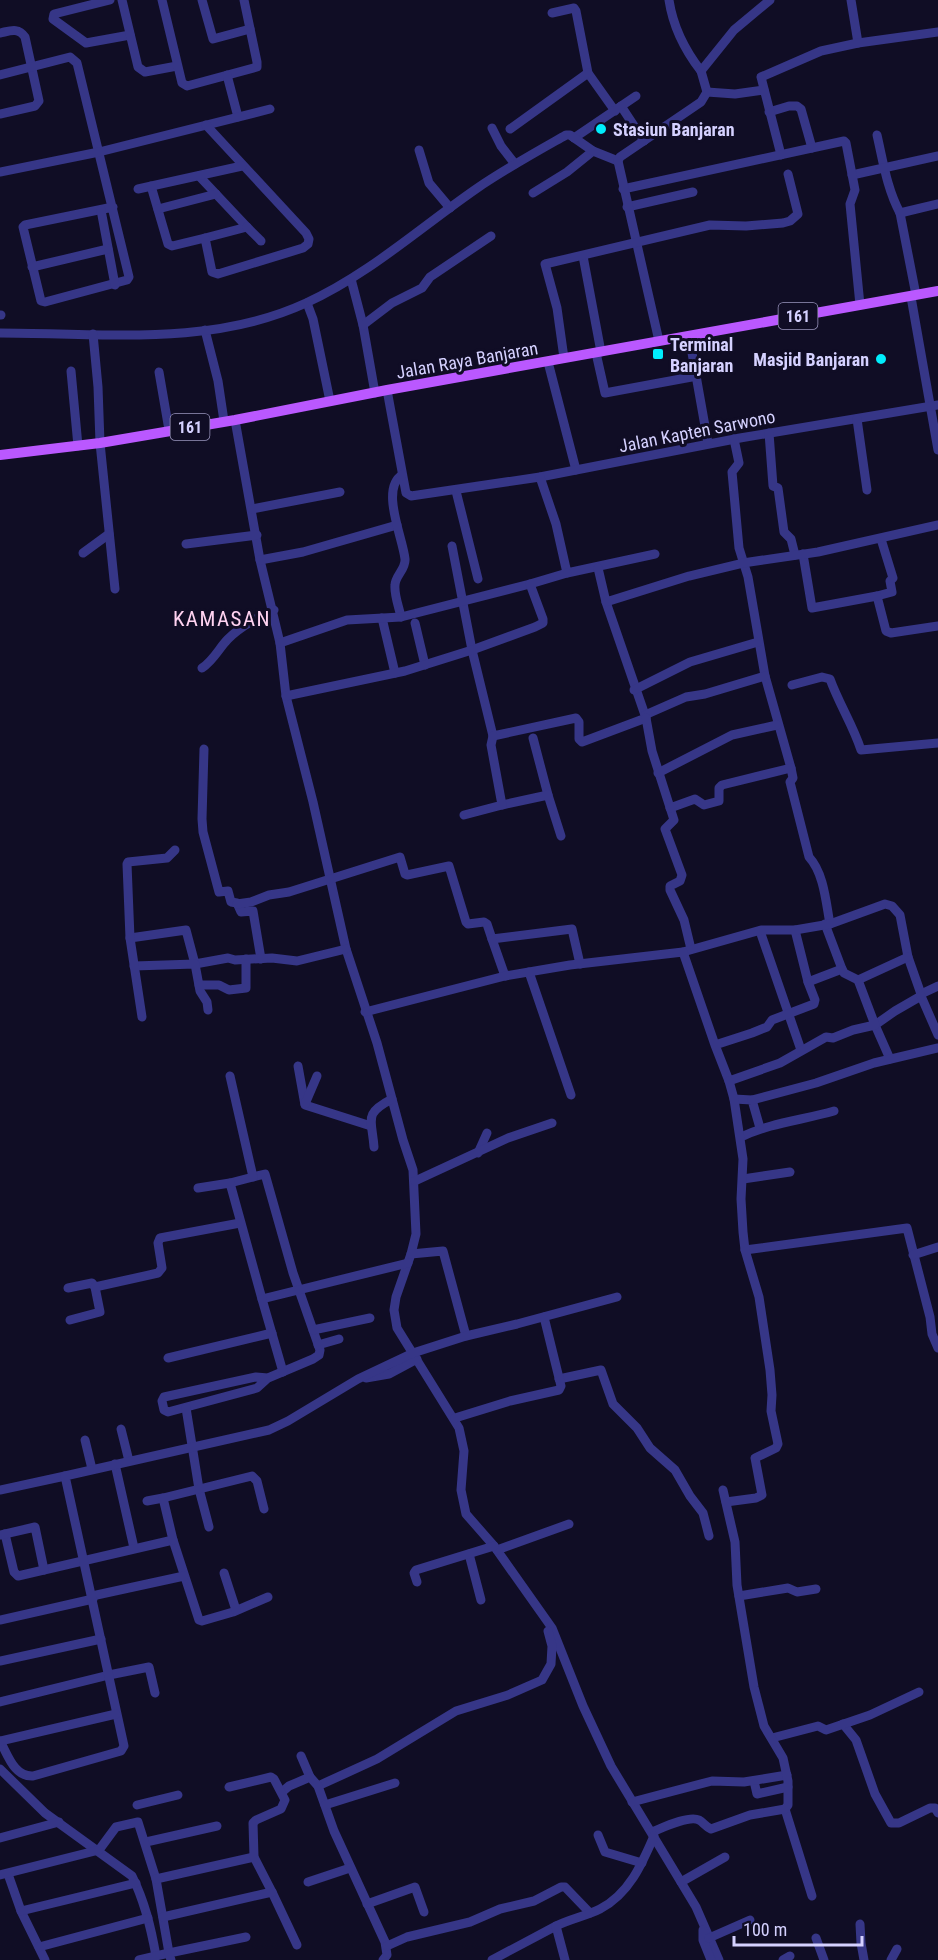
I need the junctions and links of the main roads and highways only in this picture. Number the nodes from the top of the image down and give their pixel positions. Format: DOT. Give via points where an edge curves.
graph roads {
  1 [pos="938,291"];
  2 [pos="0,455"];
  1 -- 2 [label="main road, Jalan Raya Banjaran / 161" via="100,443"];
}
